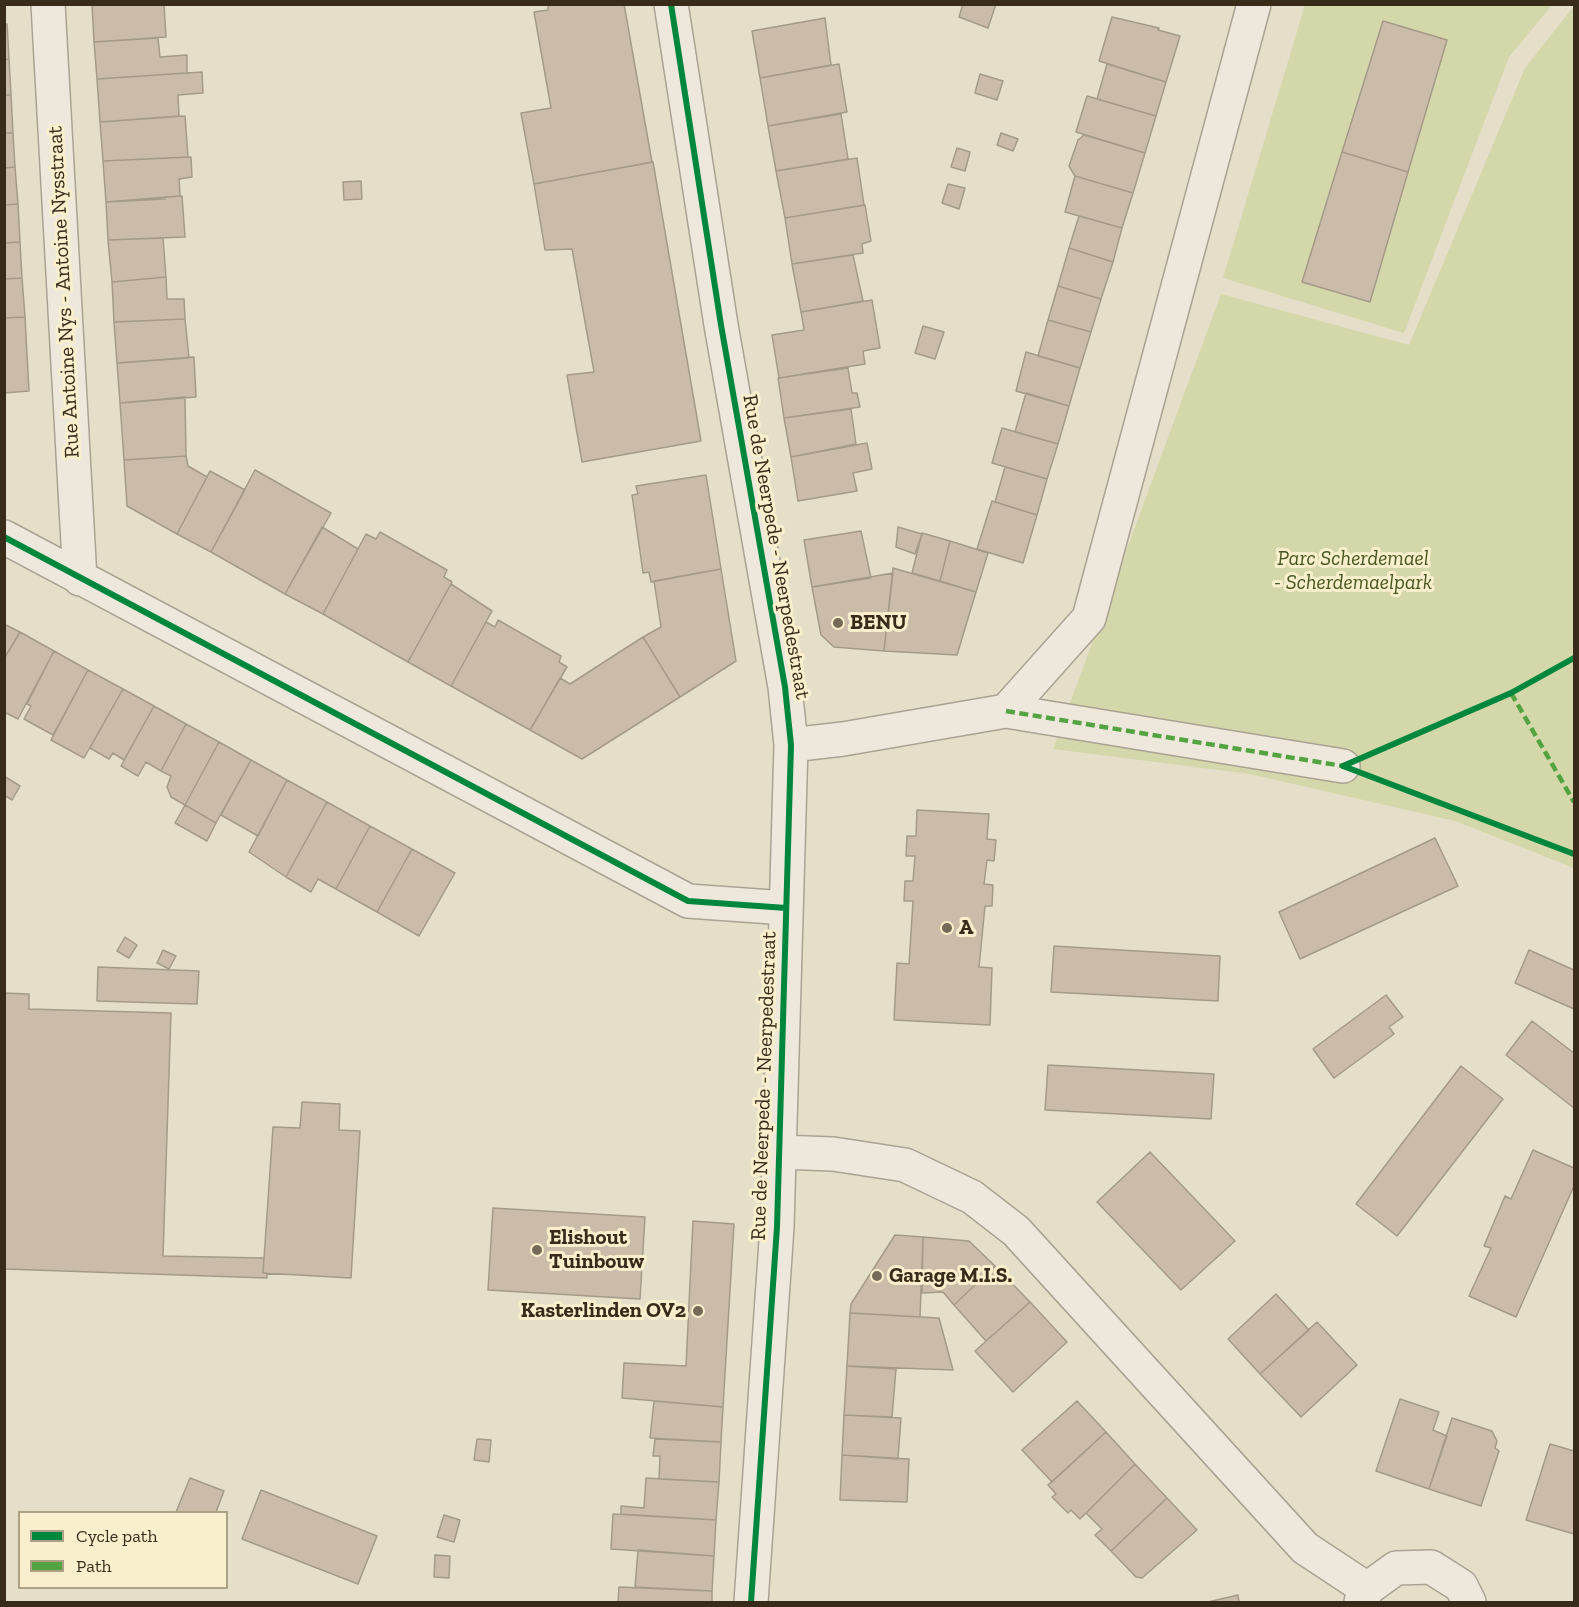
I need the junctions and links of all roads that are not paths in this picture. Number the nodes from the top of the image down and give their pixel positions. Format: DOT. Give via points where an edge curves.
graph roads {
  1 [pos="48,4"];
  2 [pos="671,4"];
  3 [pos="1254,4"];
  4 [pos="4,537"];
  5 [pos="80,579"];
  6 [pos="1006,711"];
  7 [pos="791,745"];
  8 [pos="1343,766"];
  9 [pos="786,908"];
  10 [pos="779,1152"];
  11 [pos="1364,1596"];
  12 [pos="750,1602"];
  13 [pos="1469,1602"];
  1 -- 5 [label="street, Rue Antoine Nys - Antoine Nysstraat"];
  2 -- 7 [label="street, Rue de Neerpede - Neerpedestraat" via="721,325 785,687"];
  3 -- 6 [label="street" via="1089,618"];
  4 -- 5 [label="street"];
  5 -- 9 [label="street" via="688,901"];
  6 -- 7 [label="street"];
  6 -- 8 [label="street"];
  7 -- 9 [label="street, Rue de Neerpede - Neerpedestraat"];
  9 -- 10 [label="street, Rue de Neerpede - Neerpedestraat"];
  10 -- 11 [label="street" via="833,1154 905,1165 972,1197 1016,1231 1305,1548"];
  10 -- 12 [label="street, Rue de Neerpede - Neerpedestraat"];
  11 -- 13 [label="street" via="1396,1568 1431,1567 1461,1586"];
}
